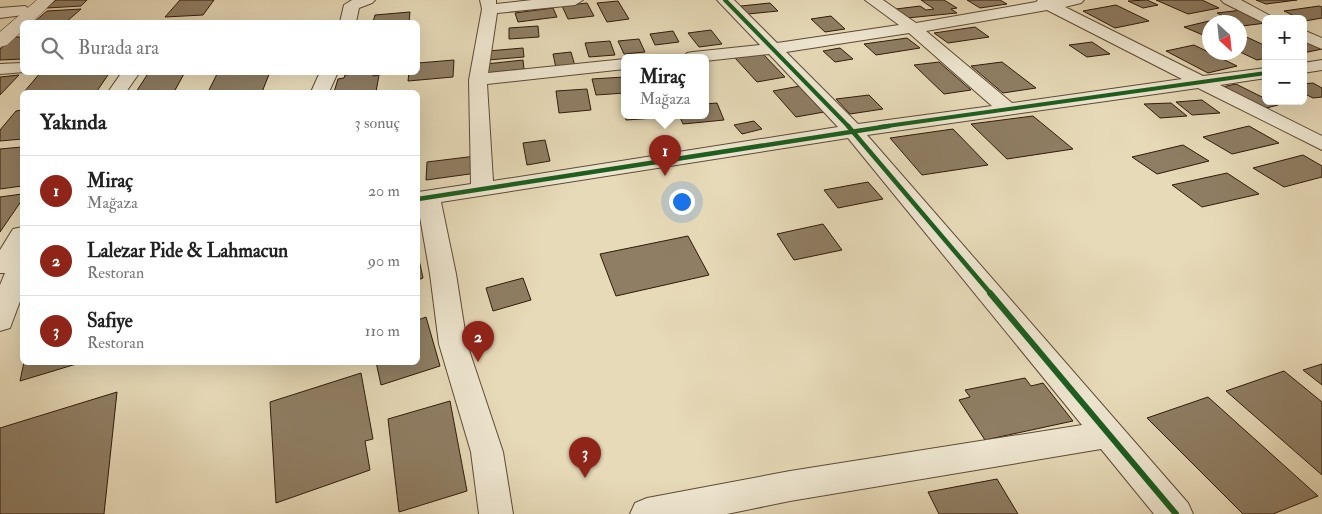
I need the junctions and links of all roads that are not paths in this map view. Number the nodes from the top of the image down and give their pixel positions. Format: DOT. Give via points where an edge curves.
graph roads {
  1 [pos="47,0"];
  2 [pos="367,0"];
  3 [pos="575,0"];
  4 [pos="725,0"];
  5 [pos="873,0"];
  6 [pos="1076,0"];
  7 [pos="1229,0"];
  8 [pos="1043,2"];
  9 [pos="32,5"];
  10 [pos="489,5"];
  11 [pos="0,12"];
  12 [pos="1262,16"];
  13 [pos="25,20"];
  14 [pos="348,20"];
  15 [pos="20,24"];
  16 [pos="913,28"];
  17 [pos="0,33"];
  18 [pos="1307,37"];
  19 [pos="0,42"];
  20 [pos="1322,44"];
  21 [pos="772,49"];
  22 [pos="709,55"];
  23 [pos="621,64"];
  24 [pos="1322,65"];
  25 [pos="1307,67"];
  26 [pos="20,68"];
  27 [pos="0,69"];
  28 [pos="1262,74"];
  29 [pos="129,75"];
  30 [pos="328,75"];
  31 [pos="478,80"];
  32 [pos="1201,83"];
  33 [pos="118,90"];
  34 [pos="321,90"];
  35 [pos="1007,108"];
  36 [pos="853,131"];
  37 [pos="1322,144"];
  38 [pos="482,189"];
  39 [pos="423,198"];
  40 [pos="20,241"];
  41 [pos="12,263"];
  42 [pos="0,321"];
  43 [pos="1109,434"];
  44 [pos="496,514"];
  45 [pos="647,514"];
  46 [pos="1176,514"];
  1 -- 13 [label="street"];
  2 -- 14 [label="street" via="352,5"];
  3 -- 10 [label="street"];
  4 -- 21 [label="street"];
  5 -- 16 [label="street"];
  6 -- 8 [label="street"];
  7 -- 12 [label="street"];
  8 -- 16 [label="street"];
  8 -- 32 [label="street"];
  9 -- 11 [label="street"];
  9 -- 17 [label="street"];
  10 -- 31 [label="street"];
  15 -- 19 [label="street"];
  16 -- 21 [label="street"];
  16 -- 35 [label="street"];
  18 -- 20 [label="street"];
  21 -- 22 [label="street"];
  21 -- 36 [label="street"];
  23 -- 31 [label="street"];
  24 -- 25 [label="street"];
  26 -- 27 [label="street"];
  28 -- 32 [label="street"];
  29 -- 33 [label="street"];
  30 -- 34 [label="street"];
  31 -- 38 [label="street"];
  32 -- 35 [label="street"];
  32 -- 37 [label="street"];
  35 -- 36 [label="street"];
  36 -- 38 [label="street"];
  36 -- 43 [label="street"];
  38 -- 39 [label="street"];
  39 -- 44 [label="street" via="443,274 453,344 487,452"];
  40 -- 41 [label="street"];
  41 -- 42 [label="street"];
  43 -- 45 [label="street" via="790,486"];
  43 -- 46 [label="street"];
}
